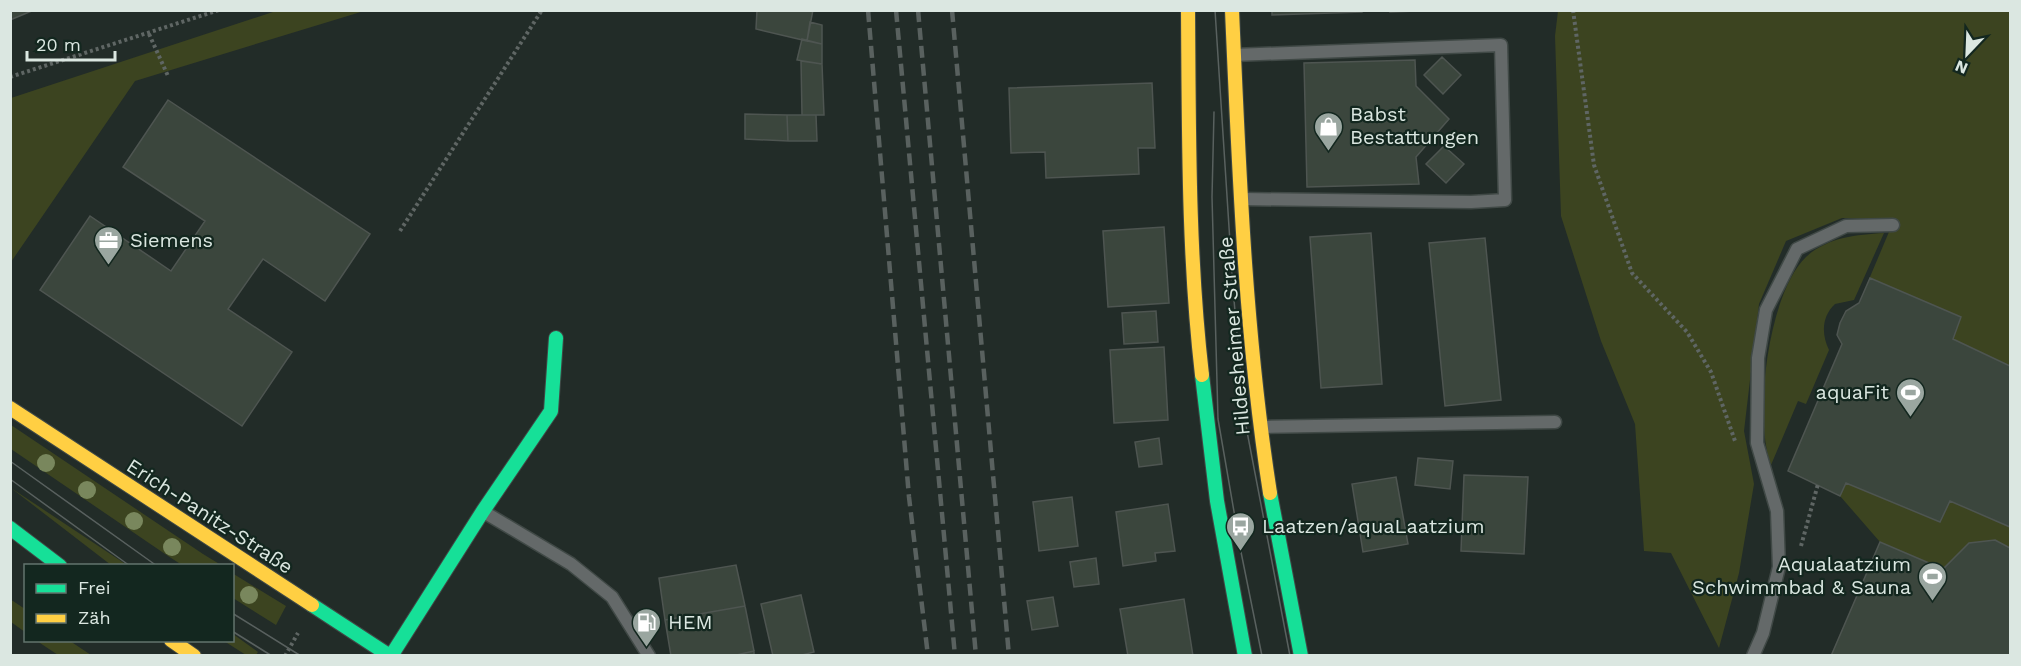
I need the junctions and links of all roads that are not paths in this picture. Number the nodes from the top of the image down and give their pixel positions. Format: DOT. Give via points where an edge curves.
graph roads {
  1 [pos="1188,10"];
  2 [pos="1232,10"];
  3 [pos="1234,55"];
  4 [pos="1242,199"];
  5 [pos="1893,225"];
  6 [pos="556,338"];
  7 [pos="10,408"];
  8 [pos="1555,422"];
  9 [pos="1261,427"];
  10 [pos="483,511"];
  11 [pos="10,528"];
  12 [pos="57,564"];
  13 [pos="174,642"];
  14 [pos="194,656"];
  15 [pos="390,656"];
  16 [pos="649,656"];
  17 [pos="1245,656"];
  18 [pos="1301,656"];
  19 [pos="1753,656"];
  1 -- 17 [label="street, Hildesheimer Straße" via="1196,321 1216,501"];
  2 -- 3 [label="street, Hildesheimer Straße"];
  3 -- 4 [label="street, Hildesheimer Straße"];
  3 -- 4 [label="lane" via="1501,45 1505,200"];
  4 -- 9 [label="street, Hildesheimer Straße"];
  5 -- 19 [label="lane" via="1846,226 1797,249 1766,310 1758,358 1757,443 1777,511 1779,567 1763,633"];
  6 -- 10 [label="street" via="551,411"];
  7 -- 15 [label="street, Erich-Panitz-Straße"];
  8 -- 9 [label="lane"];
  9 -- 18 [label="street, Hildesheimer Straße" via="1279,552"];
  10 -- 15 [label="street"];
  10 -- 16 [label="lane" via="571,564 612,597"];
  11 -- 12 [label="street"];
  13 -- 14 [label="street"];
}
